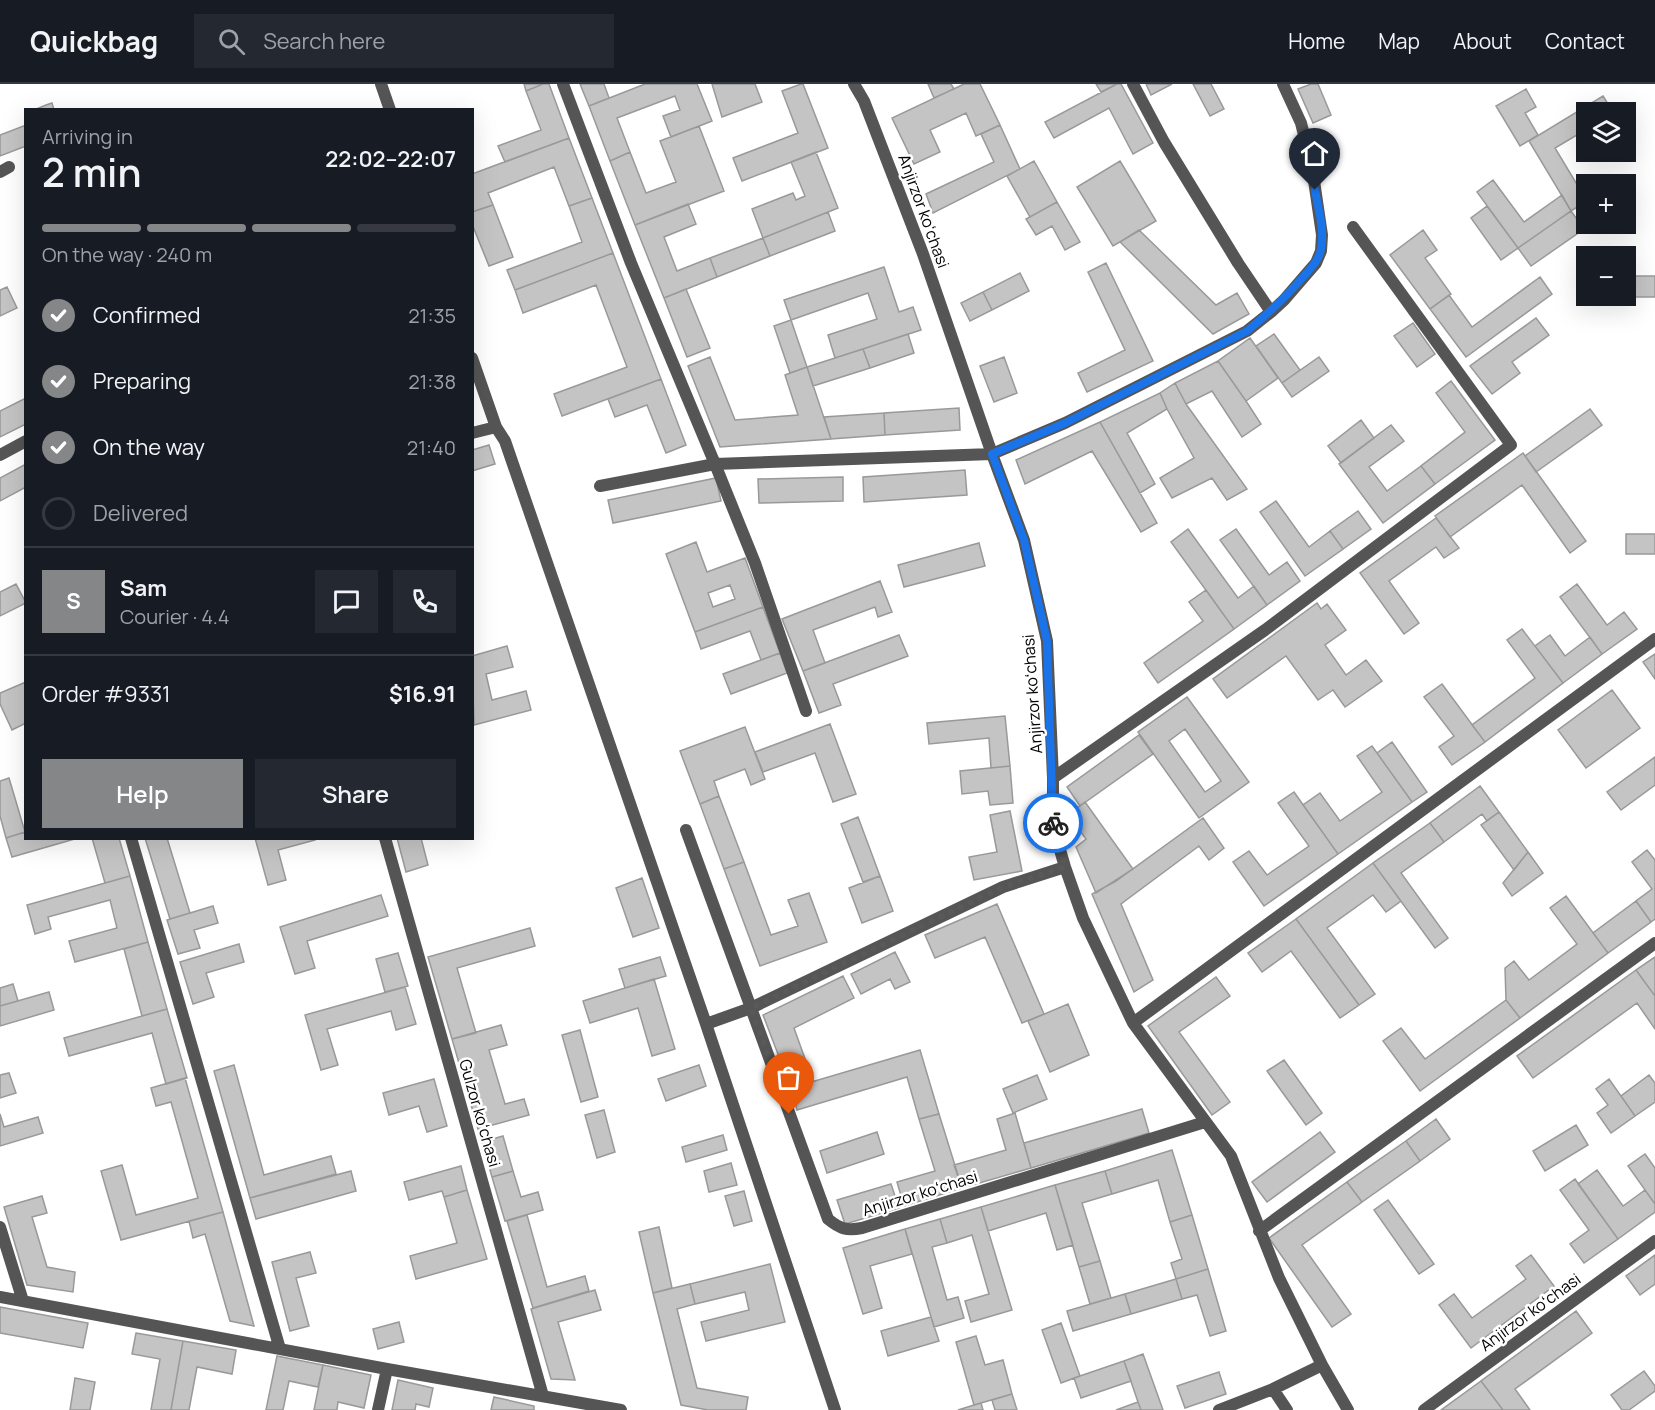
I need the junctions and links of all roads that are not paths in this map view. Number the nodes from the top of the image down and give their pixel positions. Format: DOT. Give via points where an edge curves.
graph roads {
  1 [pos="381,84"];
  2 [pos="563,84"];
  3 [pos="854,84"];
  4 [pos="1133,84"];
  5 [pos="1283,84"];
  6 [pos="389,108"];
  7 [pos="1353,227"];
  8 [pos="1271,312"];
  9 [pos="474,364"];
  10 [pos="496,427"];
  11 [pos="474,432"];
  12 [pos="24,442"];
  13 [pos="992,454"];
  14 [pos="0,455"];
  15 [pos="715,464"];
  16 [pos="600,486"];
  17 [pos="1655,639"];
  18 [pos="806,711"];
  19 [pos="1053,778"];
  20 [pos="686,830"];
  21 [pos="132,840"];
  22 [pos="386,840"];
  23 [pos="1065,867"];
  24 [pos="1655,943"];
  25 [pos="751,1008"];
  26 [pos="1133,1023"];
  27 [pos="706,1024"];
  28 [pos="1205,1122"];
  29 [pos="0,1227"];
  30 [pos="1259,1231"];
  31 [pos="1655,1241"];
  32 [pos="0,1297"];
  33 [pos="22,1301"];
  34 [pos="280,1349"];
  35 [pos="1322,1365"];
  36 [pos="387,1369"];
  37 [pos="1273,1389"];
  38 [pos="543,1396"];
  39 [pos="378,1410"];
  40 [pos="621,1410"];
  41 [pos="835,1410"];
  42 [pos="1219,1410"];
  43 [pos="1287,1410"];
  44 [pos="1348,1410"];
  45 [pos="1424,1410"];
  1 -- 6 [label="street"];
  2 -- 15 [label="street" via="631,263"];
  3 -- 13 [label="street, Anjirzor koʻchasi" via="923,254"];
  4 -- 8 [label="street" via="1164,142"];
  5 -- 8 [label="street" via="1301,123 1322,236 1316,263"];
  7 -- 19 [label="street" via="1511,445 1265,630"];
  8 -- 13 [label="street" via="1247,331 1065,423"];
  9 -- 10 [label="street"];
  10 -- 11 [label="street"];
  10 -- 27 [label="street" via="505,441"];
  12 -- 14 [label="street"];
  13 -- 15 [label="street"];
  13 -- 19 [label="street, Anjirzor koʻchasi" via="1024,540 1047,641"];
  15 -- 16 [label="street"];
  15 -- 18 [label="street" via="755,563"];
  17 -- 26 [label="street"];
  19 -- 23 [label="street, Anjirzor koʻchasi" via="1053,826"];
  20 -- 25 [label="street, Anjirzor koʻchasi"];
  21 -- 34 [label="street"];
  22 -- 38 [label="street, Gulzor koʻchasi"];
  23 -- 25 [label="street" via="1003,887"];
  23 -- 26 [label="street, Anjirzor koʻchasi" via="1083,918"];
  24 -- 30 [label="street"];
  25 -- 27 [label="street"];
  25 -- 28 [label="street, Anjirzor koʻchasi" via="828,1219 849,1231"];
  26 -- 28 [label="street, Anjirzor koʻchasi"];
  27 -- 41 [label="street"];
  28 -- 30 [label="street, Anjirzor koʻchasi" via="1231,1156"];
  29 -- 33 [label="street"];
  30 -- 35 [label="street, Anjirzor koʻchasi"];
  31 -- 45 [label="street, Anjirzor koʻchasi"];
  32 -- 33 [label="street"];
  33 -- 34 [label="street"];
  34 -- 36 [label="street"];
  35 -- 37 [label="street"];
  35 -- 44 [label="street, Anjirzor koʻchasi"];
  36 -- 38 [label="street"];
  36 -- 39 [label="street"];
  37 -- 42 [label="street"];
  37 -- 43 [label="street"];
  38 -- 40 [label="street"];
}
